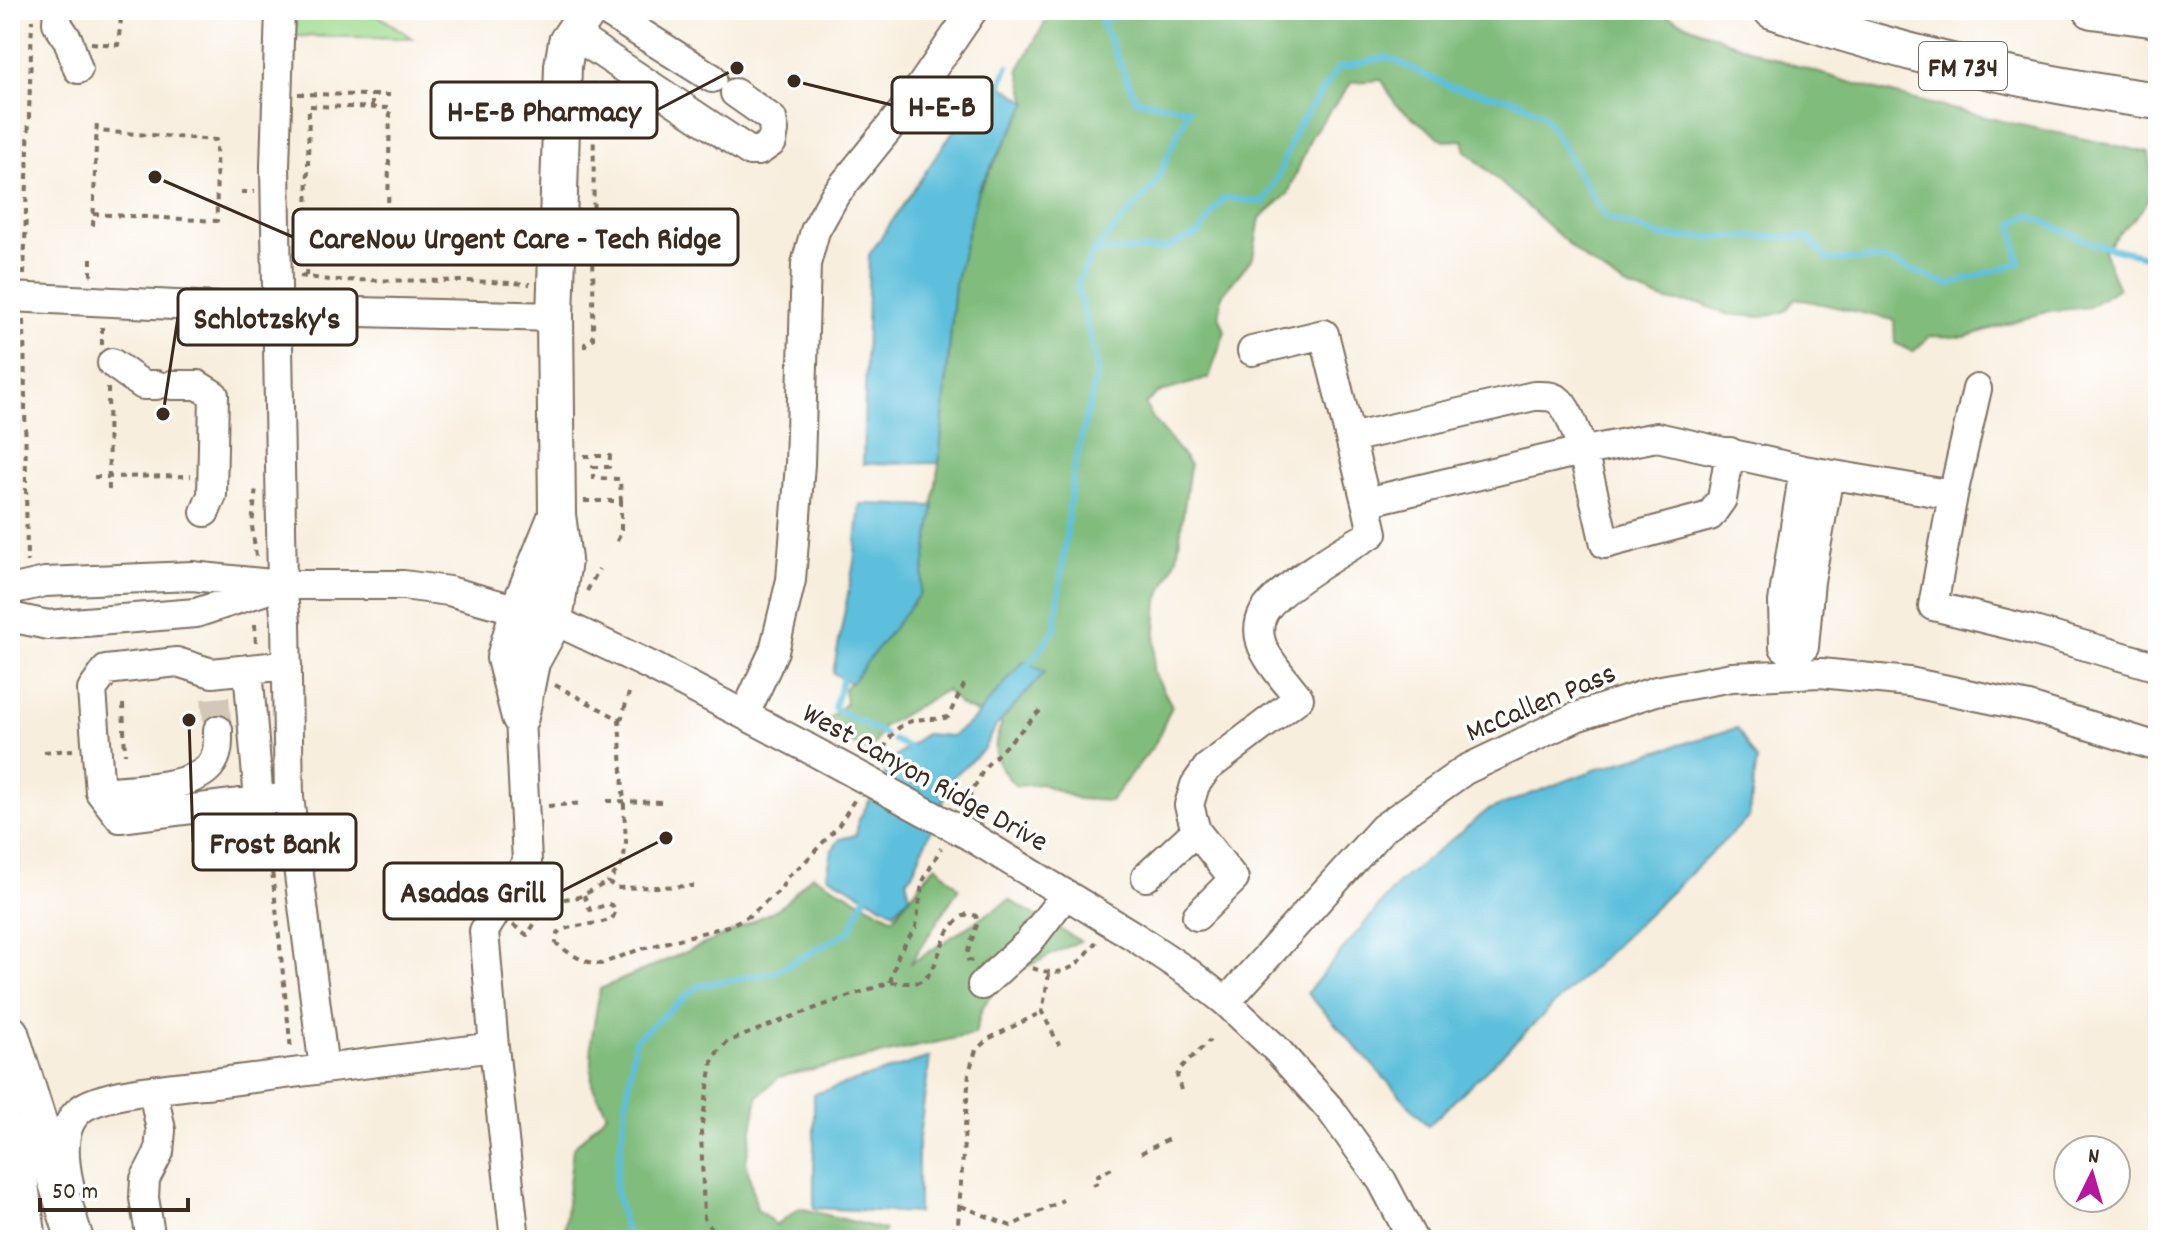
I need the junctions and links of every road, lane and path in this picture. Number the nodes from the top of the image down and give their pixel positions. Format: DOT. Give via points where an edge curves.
graph roads {
  1 [pos="122,10"];
  2 [pos="280,10"];
  3 [pos="604,10"];
  4 [pos="973,10"];
  5 [pos="1772,10"];
  6 [pos="2092,10"];
  7 [pos="65,11"];
  8 [pos="2158,19"];
  9 [pos="581,22"];
  10 [pos="75,50"];
  11 [pos="594,71"];
  12 [pos="295,94"];
  13 [pos="324,94"];
  14 [pos="372,95"];
  15 [pos="390,95"];
  16 [pos="2158,101"];
  17 [pos="323,106"];
  18 [pos="372,107"];
  19 [pos="97,119"];
  20 [pos="97,131"];
  21 [pos="241,192"];
  22 [pos="257,192"];
  23 [pos="307,213"];
  24 [pos="93,214"];
  25 [pos="307,225"];
  26 [pos="93,226"];
  27 [pos="91,258"];
  28 [pos="307,259"];
  29 [pos="298,276"];
  30 [pos="306,276"];
  31 [pos="538,284"];
  32 [pos="103,286"];
  33 [pos="10,297"];
  34 [pos="278,310"];
  35 [pos="555,317"];
  36 [pos="102,319"];
  37 [pos="1252,351"];
  38 [pos="585,358"];
  39 [pos="107,362"];
  40 [pos="1977,389"];
  41 [pos="1350,438"];
  42 [pos="584,442"];
  43 [pos="1582,452"];
  44 [pos="1730,452"];
  45 [pos="1816,472"];
  46 [pos="202,476"];
  47 [pos="94,477"];
  48 [pos="109,477"];
  49 [pos="109,492"];
  50 [pos="1953,495"];
  51 [pos="254,497"];
  52 [pos="621,501"];
  53 [pos="1366,502"];
  54 [pos="570,508"];
  55 [pos="205,512"];
  56 [pos="616,543"];
  57 [pos="256,556"];
  58 [pos="599,569"];
  59 [pos="282,585"];
  60 [pos="10,590"];
  61 [pos="519,609"];
  62 [pos="568,610"];
  63 [pos="10,617"];
  64 [pos="255,624"];
  65 [pos="252,661"];
  66 [pos="287,665"];
  67 [pos="1795,665"];
  68 [pos="2158,667"];
  69 [pos="965,683"];
  70 [pos="553,684"];
  71 [pos="629,693"];
  72 [pos="123,704"];
  73 [pos="745,714"];
  74 [pos="520,717"];
  75 [pos="619,719"];
  76 [pos="218,730"];
  77 [pos="2158,747"];
  78 [pos="80,749"];
  79 [pos="44,752"];
  80 [pos="125,754"];
  81 [pos="876,767"];
  82 [pos="861,790"];
  83 [pos="100,792"];
  84 [pos="289,797"];
  85 [pos="622,799"];
  86 [pos="259,801"];
  87 [pos="607,801"];
  88 [pos="662,802"];
  89 [pos="583,803"];
  90 [pos="545,806"];
  91 [pos="1196,831"];
  92 [pos="271,861"];
  93 [pos="1146,877"];
  94 [pos="608,882"];
  95 [pos="694,886"];
  96 [pos="1066,894"];
  97 [pos="584,895"];
  98 [pos="1197,916"];
  99 [pos="513,925"];
  100 [pos="1096,942"];
  101 [pos="1009,961"];
  102 [pos="1049,974"];
  103 [pos="982,985"];
  104 [pos="1226,1002"];
  105 [pos="1042,1012"];
  106 [pos="10,1033"];
  107 [pos="1210,1040"];
  108 [pos="1059,1045"];
  109 [pos="494,1047"];
  110 [pos="291,1054"];
  111 [pos="324,1069"];
  112 [pos="1181,1090"];
  113 [pos="153,1091"];
  114 [pos="10,1137"];
  115 [pos="1169,1139"];
  116 [pos="1141,1153"];
  117 [pos="1112,1168"];
  118 [pos="1093,1185"];
  119 [pos="1063,1200"];
  120 [pos="961,1206"];
  121 [pos="25,1240"];
  122 [pos="75,1240"];
  123 [pos="83,1240"];
  124 [pos="151,1240"];
  125 [pos="515,1240"];
  126 [pos="719,1240"];
  127 [pos="928,1240"];
  128 [pos="1413,1240"];
  1 -- 10 [label="path" via="118,45"];
  2 -- 34 [label="street"];
  3 -- 9 [label="street" via="772,119 772,142 749,151"];
  4 -- 73 [label="street" via="910,102 835,195 815,231 806,264 791,580 774,651"];
  5 -- 16 [label="main road, FM 734" via="1963,66"];
  6 -- 8 [label="main road"];
  7 -- 10 [label="street" via="57,23"];
  9 -- 35 [label="main road" via="567,42 563,66"];
  11 -- 38 [label="path" via="593,339 585,344"];
  12 -- 13 [label="path"];
  13 -- 14 [label="path"];
  13 -- 17 [label="path"];
  14 -- 15 [label="path"];
  14 -- 18 [label="path"];
  17 -- 18 [label="path"];
  17 -- 23 [label="path" via="309,106"];
  18 -- 23 [label="path" via="390,108 388,213"];
  19 -- 20 [label="path"];
  20 -- 24 [label="path"];
  20 -- 24 [label="path" via="216,140 217,221"];
  21 -- 22 [label="path"];
  23 -- 25 [label="path"];
  24 -- 26 [label="path"];
  27 -- 32 [label="path" via="91,274"];
  28 -- 30 [label="path"];
  29 -- 30 [label="path"];
  30 -- 31 [label="path"];
  33 -- 34 [label="street"];
  34 -- 35 [label="street"];
  34 -- 59 [label="street"];
  35 -- 54 [label="main road"];
  36 -- 39 [label="path"];
  37 -- 41 [label="street" via="1324,334"];
  39 -- 48 [label="path"];
  39 -- 55 [label="street" via="143,385 198,385 214,395 212,495"];
  40 -- 50 [label="street"];
  41 -- 43 [label="street" via="1549,396 1568,412"];
  41 -- 53 [label="street"];
  42 -- 52 [label="path" via="584,456 610,456 609,467 593,467 593,478 620,479"];
  43 -- 44 [label="street" via="1657,437"];
  43 -- 44 [label="street" via="1605,544 1710,516 1722,499"];
  43 -- 53 [label="street"];
  44 -- 45 [label="street"];
  45 -- 50 [label="street"];
  45 -- 67 [label="street" via="1783,602 1784,647"];
  46 -- 48 [label="path"];
  47 -- 48 [label="path"];
  48 -- 49 [label="path"];
  50 -- 68 [label="street" via="1933,606"];
  51 -- 57 [label="path"];
  52 -- 54 [label="path"];
  52 -- 56 [label="path"];
  53 -- 91 [label="street" via="1373,533 1329,559 1263,613 1261,646 1299,698 1207,768 1189,805"];
  54 -- 61 [label="main road"];
  54 -- 62 [label="main road" via="563,560"];
  58 -- 62 [label="path"];
  59 -- 60 [label="street, West Canyon Ridge Drive" via="192,576 45,582"];
  59 -- 61 [label="street, West Canyon Ridge Drive" via="403,585"];
  59 -- 63 [label="street, West Canyon Ridge Drive" via="196,613 48,625"];
  59 -- 66 [label="street"];
  61 -- 62 [label="street, West Canyon Ridge Drive"];
  61 -- 74 [label="main road" via="505,658"];
  62 -- 73 [label="street, West Canyon Ridge Drive"];
  62 -- 74 [label="main road" via="531,662"];
  64 -- 65 [label="path"];
  65 -- 66 [label="street"];
  65 -- 83 [label="street" via="213,686 177,662 106,670 92,690"];
  65 -- 86 [label="street"];
  66 -- 84 [label="street"];
  67 -- 77 [label="street, McCallen Pass" via="2029,707"];
  67 -- 104 [label="street, McCallen Pass" via="1656,691 1576,717 1465,770 1383,828"];
  69 -- 81 [label="path" via="948,717 918,720 894,731"];
  70 -- 75 [label="path"];
  71 -- 75 [label="path"];
  72 -- 80 [label="path"];
  73 -- 96 [label="street, West Canyon Ridge Drive, bridge"];
  74 -- 109 [label="street" via="527,862 484,931"];
  75 -- 85 [label="path"];
  76 -- 83 [label="street" via="218,750 209,767 189,781"];
  78 -- 79 [label="path"];
  82 -- 97 [label="path" via="839,825 781,889 751,915 728,926 594,964 556,943 563,929 612,919 613,906 590,910"];
  83 -- 86 [label="street" via="120,818"];
  84 -- 86 [label="street"];
  84 -- 111 [label="street"];
  85 -- 87 [label="path"];
  85 -- 88 [label="path"];
  85 -- 94 [label="path" via="625,855"];
  89 -- 90 [label="path"];
  91 -- 93 [label="street"];
  91 -- 98 [label="street" via="1234,879"];
  92 -- 110 [label="path"];
  94 -- 95 [label="path" via="616,888"];
  94 -- 97 [label="path"];
  96 -- 101 [label="street"];
  96 -- 104 [label="street, West Canyon Ridge Drive"];
  97 -- 99 [label="path" via="550,901 527,935"];
  100 -- 102 [label="path" via="1080,964"];
  101 -- 102 [label="path"];
  101 -- 103 [label="street"];
  101 -- 126 [label="path" via="993,955 968,960 978,922 970,913 945,935 929,974 919,982 890,982 727,1042 713,1057 701,1130 704,1218"];
  102 -- 105 [label="path"];
  104 -- 128 [label="street, West Canyon Ridge Drive" via="1330,1109 1382,1181"];
  105 -- 108 [label="path"];
  105 -- 120 [label="path" via="976,1050 966,1101"];
  106 -- 122 [label="main road"];
  107 -- 112 [label="path" via="1181,1068"];
  109 -- 111 [label="street"];
  109 -- 125 [label="street"];
  111 -- 113 [label="street"];
  113 -- 123 [label="street" via="90,1102 69,1126 63,1160"];
  113 -- 124 [label="street" via="161,1130 159,1152 145,1179"];
  114 -- 121 [label="highway"];
  115 -- 116 [label="path"];
  117 -- 118 [label="path" via="1098,1175 1100,1182"];
  119 -- 120 [label="path" via="1011,1226"];
  120 -- 127 [label="path" via="958,1224"];
}
